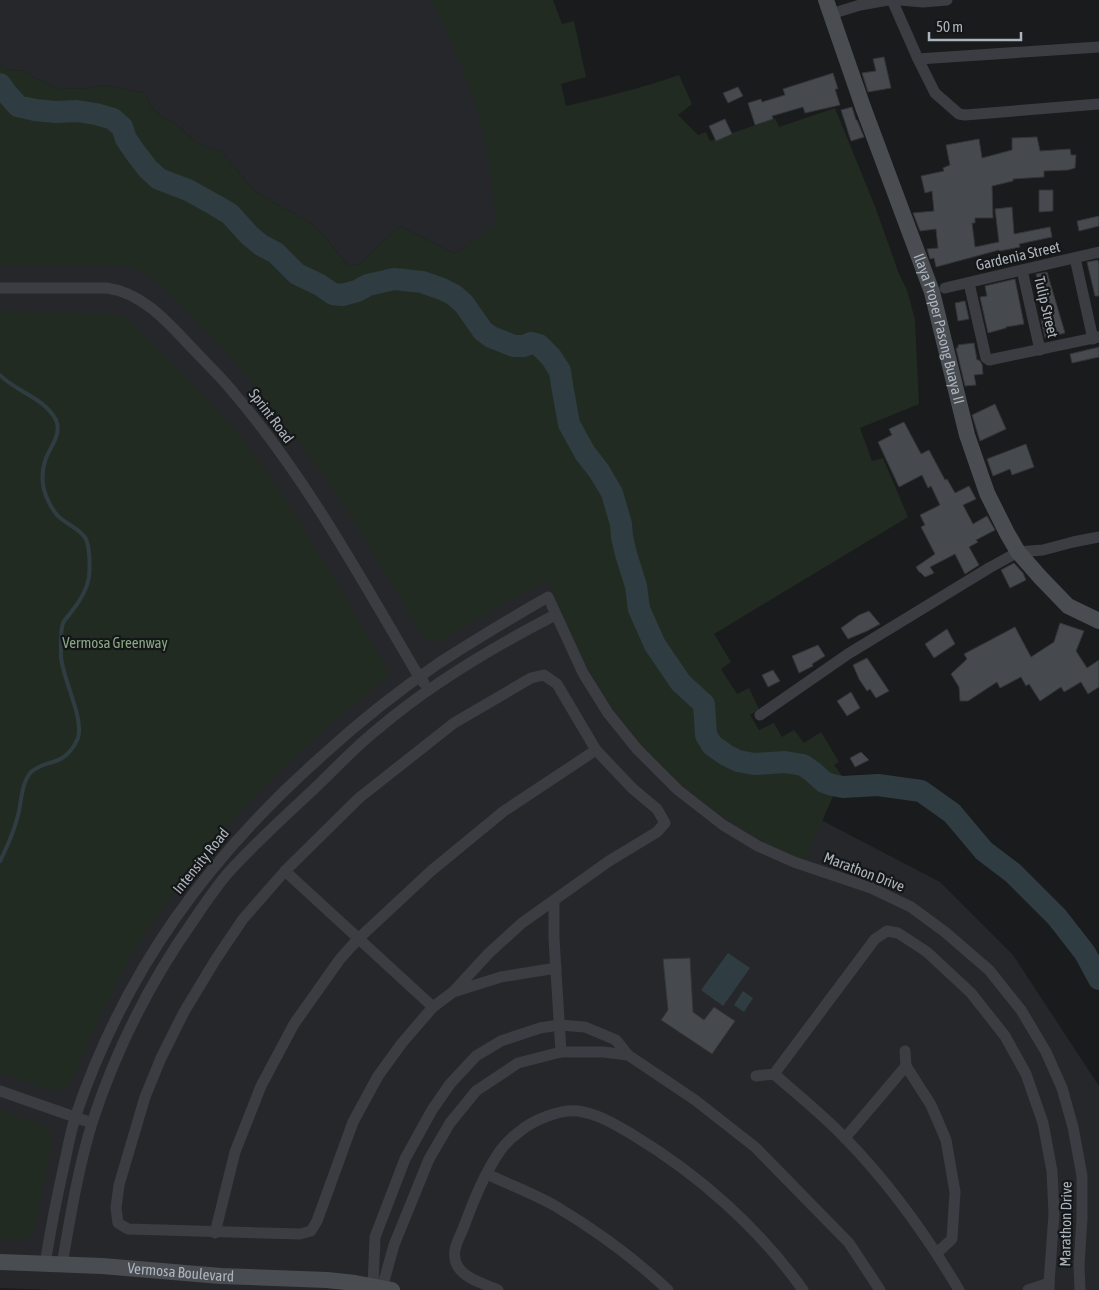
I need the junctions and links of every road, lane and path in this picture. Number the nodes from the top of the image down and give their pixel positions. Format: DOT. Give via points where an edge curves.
graph roads {
  1 [pos="888,0"];
  2 [pos="892,0"];
  3 [pos="900,0"];
  4 [pos="947,0"];
  5 [pos="923,1"];
  6 [pos="829,7"];
  7 [pos="1099,47"];
  8 [pos="918,59"];
  9 [pos="1099,104"];
  10 [pos="1099,252"];
  11 [pos="1075,258"];
  12 [pos="1022,270"];
  13 [pos="969,283"];
  14 [pos="0,288"];
  15 [pos="944,288"];
  16 [pos="1096,338"];
  17 [pos="1040,350"];
  18 [pos="1099,537"];
  19 [pos="1018,552"];
  20 [pos="548,598"];
  21 [pos="555,615"];
  22 [pos="1099,621"];
  23 [pos="420,676"];
  24 [pos="430,690"];
  25 [pos="760,715"];
  26 [pos="596,750"];
  27 [pos="284,871"];
  28 [pos="554,901"];
  29 [pos="358,939"];
  30 [pos="556,968"];
  31 [pos="453,992"];
  32 [pos="433,1007"];
  33 [pos="559,1024"];
  34 [pos="905,1051"];
  35 [pos="561,1052"];
  36 [pos="628,1055"];
  37 [pos="906,1066"];
  38 [pos="774,1074"];
  39 [pos="756,1076"];
  40 [pos="0,1091"];
  41 [pos="432,1110"];
  42 [pos="75,1117"];
  43 [pos="450,1122"];
  44 [pos="92,1123"];
  45 [pos="845,1138"];
  46 [pos="487,1174"];
  47 [pos="215,1233"];
  48 [pos="937,1253"];
  49 [pos="0,1262"];
  50 [pos="45,1264"];
  51 [pos="62,1265"];
  52 [pos="1049,1286"];
  53 [pos="382,1288"];
  54 [pos="498,1290"];
  55 [pos="668,1290"];
  56 [pos="803,1290"];
  57 [pos="880,1290"];
  58 [pos="959,1290"];
  59 [pos="1028,1290"];
  60 [pos="1080,1290"];
  1 -- 6 [label="street"];
  2 -- 8 [label="street"];
  3 -- 5 [label="street"];
  4 -- 5 [label="street"];
  6 -- 19 [label="street, Ilaya Proper Pasong Buaya II" via="932,292 967,435 987,493"];
  7 -- 8 [label="street"];
  8 -- 9 [label="street" via="935,93 959,114"];
  10 -- 11 [label="street, Gardenia Street"];
  11 -- 12 [label="street, Gardenia Street"];
  11 -- 16 [label="street"];
  12 -- 13 [label="street, Gardenia Street"];
  12 -- 17 [label="street, Tulip Street"];
  13 -- 15 [label="street, Gardenia Street"];
  13 -- 17 [label="street" via="986,358"];
  14 -- 23 [label="street, Sprint Road" via="115,289 137,297 171,325 233,391 288,464"];
  16 -- 17 [label="street"];
  18 -- 19 [label="street" via="1043,550"];
  19 -- 22 [label="street, Ilaya Proper Pasong Buaya II" via="1068,606"];
  19 -- 25 [label="street" via="848,654"];
  20 -- 21 [label="street, Marathon Drive"];
  20 -- 23 [label="street, Intensity Road" via="474,640"];
  21 -- 24 [label="street, Intensity Road" via="481,656"];
  21 -- 60 [label="street, Marathon Drive" via="583,673 608,713 637,749 678,790 723,825 758,846 871,888 911,907 989,970 1021,1010 1046,1052 1062,1088 1073,1127 1082,1176"];
  23 -- 24 [label="street, Sprint Road"];
  23 -- 42 [label="street, Intensity Road" via="306,770 248,827 198,886 135,982 102,1048"];
  24 -- 44 [label="street, Intensity Road" via="378,728 227,874 147,994"];
  26 -- 27 [label="street" via="557,684 544,675 531,678 454,723 359,798"];
  26 -- 28 [label="street" via="657,809 664,823 657,832 608,861"];
  26 -- 29 [label="street" via="504,811 431,871"];
  27 -- 29 [label="street"];
  27 -- 47 [label="street" via="243,919 184,1012 145,1097 119,1185 118,1223 128,1229"];
  28 -- 30 [label="street"];
  28 -- 31 [label="street" via="515,929"];
  29 -- 32 [label="street"];
  29 -- 47 [label="street" via="294,1024 261,1086 235,1152"];
  30 -- 31 [label="street" via="501,977"];
  30 -- 33 [label="street"];
  31 -- 32 [label="street"];
  32 -- 47 [label="street" via="378,1076 353,1122 311,1231 300,1234"];
  33 -- 35 [label="street"];
  33 -- 36 [label="street" via="585,1027 616,1040"];
  33 -- 41 [label="street" via="501,1041 476,1056"];
  34 -- 37 [label="street"];
  35 -- 36 [label="street"];
  35 -- 43 [label="street" via="518,1064 476,1091"];
  36 -- 57 [label="street" via="695,1100 755,1147 849,1243"];
  37 -- 45 [label="street"];
  37 -- 48 [label="street" via="931,1105 946,1140 955,1192 952,1239"];
  38 -- 39 [label="street"];
  38 -- 45 [label="street"];
  38 -- 52 [label="street" via="875,939 887,931 898,933 928,952 972,993 1005,1036 1026,1074 1043,1123 1052,1171 1054,1214"];
  40 -- 42 [label="street"];
  41 -- 43 [label="street"];
  41 -- 53 [label="street" via="405,1159 375,1237"];
  42 -- 44 [label="street"];
  42 -- 50 [label="street, Intensity Road"];
  43 -- 53 [label="street" via="430,1159 394,1245"];
  44 -- 51 [label="street, Intensity Road"];
  45 -- 48 [label="street" via="892,1191"];
  46 -- 54 [label="street" via="455,1251 457,1264 466,1275"];
  46 -- 55 [label="street" via="555,1206 604,1236"];
  46 -- 56 [label="street" via="501,1149 538,1120 578,1111 598,1116 649,1145 724,1202 763,1241"];
  48 -- 58 [label="street"];
  49 -- 50 [label="street, Vermosa Boulevard"];
  50 -- 51 [label="street, Vermosa Boulevard"];
  51 -- 53 [label="street, Vermosa Boulevard" via="327,1280"];
  52 -- 59 [label="street"];
}
